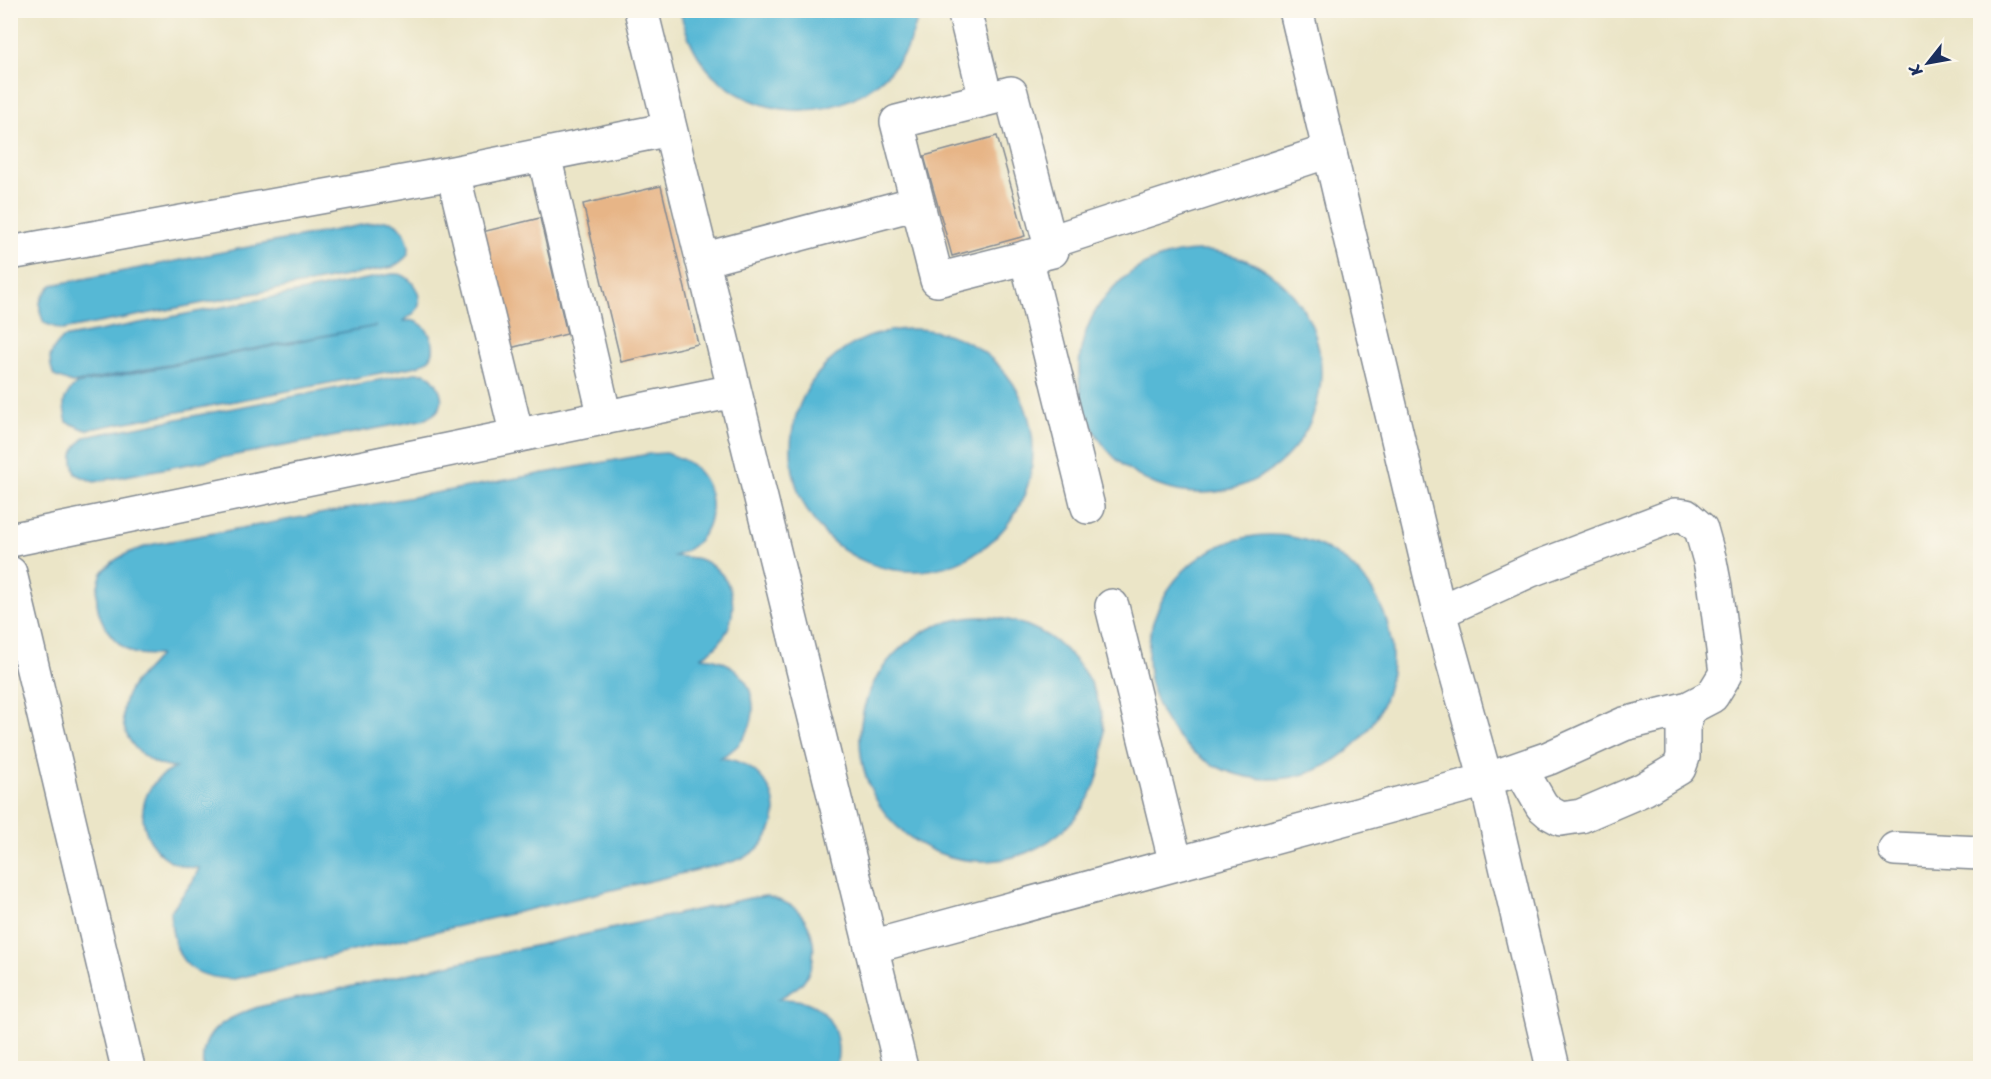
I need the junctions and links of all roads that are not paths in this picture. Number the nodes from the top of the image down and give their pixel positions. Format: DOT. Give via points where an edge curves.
graph roads {
  1 [pos="640,10"];
  2 [pos="964,10"];
  3 [pos="1296,10"];
  4 [pos="986,99"];
  5 [pos="670,129"];
  6 [pos="1329,151"];
  7 [pos="544,155"];
  8 [pos="453,173"];
  9 [pos="918,203"];
  10 [pos="1038,250"];
  11 [pos="10,253"];
  12 [pos="702,260"];
  13 [pos="734,391"];
  14 [pos="605,418"];
  15 [pos="517,436"];
  16 [pos="1088,507"];
  17 [pos="10,540"];
  18 [pos="10,573"];
  19 [pos="1112,606"];
  20 [pos="1439,612"];
  21 [pos="1689,708"];
  22 [pos="1520,768"];
  23 [pos="1486,780"];
  24 [pos="1895,849"];
  25 [pos="1980,853"];
  26 [pos="1176,864"];
  27 [pos="871,947"];
  28 [pos="128,1068"];
  29 [pos="901,1068"];
  30 [pos="1553,1068"];
  1 -- 5 [label="street"];
  2 -- 4 [label="street"];
  3 -- 6 [label="street"];
  4 -- 9 [label="street" via="897,122"];
  4 -- 10 [label="street" via="1011,93"];
  5 -- 7 [label="street"];
  5 -- 12 [label="street"];
  6 -- 10 [label="street"];
  6 -- 20 [label="street"];
  7 -- 8 [label="street"];
  7 -- 14 [label="street"];
  8 -- 11 [label="street"];
  8 -- 15 [label="street"];
  9 -- 10 [label="street" via="937,280"];
  9 -- 12 [label="street"];
  10 -- 16 [label="street"];
  12 -- 13 [label="street"];
  13 -- 14 [label="street"];
  13 -- 27 [label="street"];
  14 -- 15 [label="street"];
  15 -- 17 [label="street"];
  18 -- 28 [label="street"];
  19 -- 26 [label="street"];
  20 -- 21 [label="street" via="1531,570 1675,515 1686,516 1701,529 1710,561 1726,674 1712,696"];
  20 -- 23 [label="street"];
  21 -- 22 [label="street" via="1624,724"];
  21 -- 22 [label="street" via="1679,768 1644,789 1581,816 1561,819 1550,813"];
  22 -- 23 [label="street"];
  23 -- 26 [label="street"];
  23 -- 30 [label="street"];
  24 -- 25 [label="street"];
  26 -- 27 [label="street"];
  27 -- 29 [label="street"];
}
